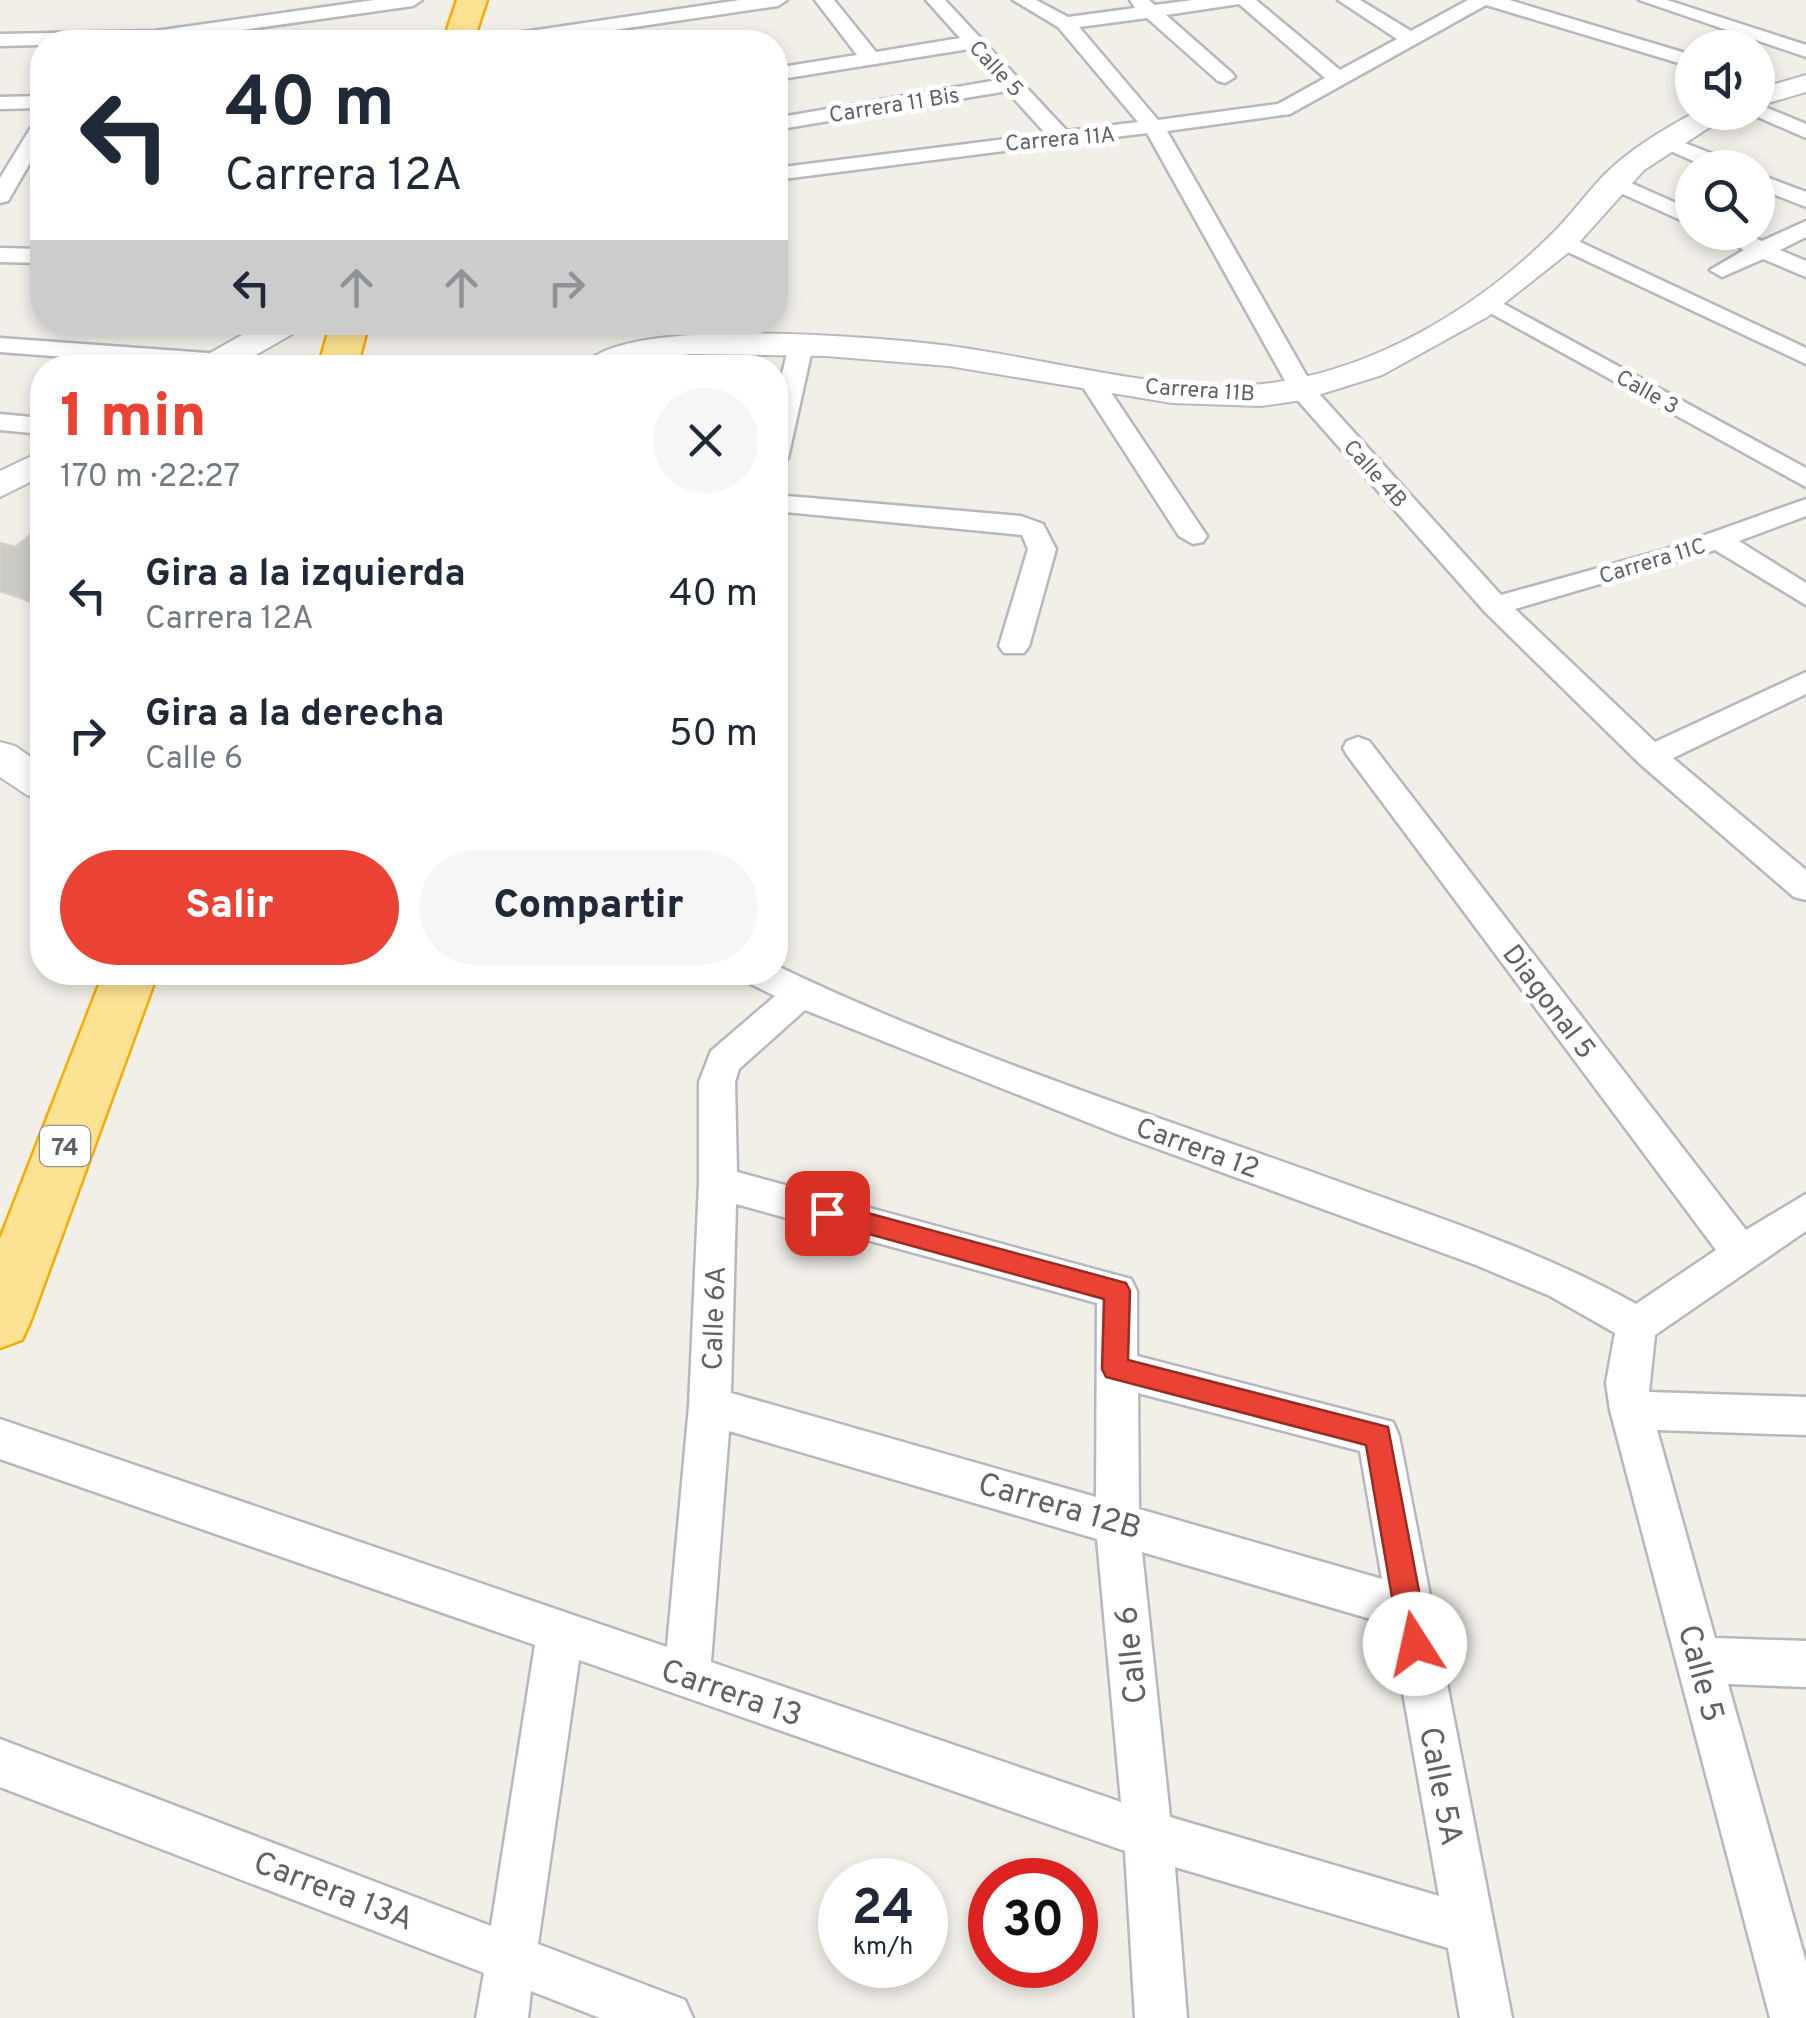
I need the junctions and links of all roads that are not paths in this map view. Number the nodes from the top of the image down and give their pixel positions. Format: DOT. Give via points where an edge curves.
graph roads {
  1 [pos="413,0"];
  2 [pos="472,0"];
  3 [pos="778,0"];
  4 [pos="824,0"];
  5 [pos="935,0"];
  6 [pos="1022,0"];
  7 [pos="1234,0"];
  8 [pos="1245,0"];
  9 [pos="1347,0"];
  10 [pos="1486,0"];
  11 [pos="1648,0"];
  12 [pos="1747,4"];
  13 [pos="1144,6"];
  14 [pos="696,15"];
  15 [pos="1065,23"];
  16 [pos="198,30"];
  17 [pos="462,30"];
  18 [pos="591,30"];
  19 [pos="1683,30"];
  20 [pos="1716,30"];
  21 [pos="1408,38"];
  22 [pos="30,39"];
  23 [pos="1675,39"];
  24 [pos="0,40"];
  25 [pos="974,42"];
  26 [pos="1775,49"];
  27 [pos="1806,51"];
  28 [pos="871,59"];
  29 [pos="788,72"];
  30 [pos="1224,77"];
  31 [pos="1337,78"];
  32 [pos="1806,83"];
  33 [pos="1012,84"];
  34 [pos="1775,92"];
  35 [pos="30,102"];
  36 [pos="0,103"];
  37 [pos="1775,107"];
  38 [pos="788,126"];
  39 [pos="1154,128"];
  40 [pos="1684,130"];
  41 [pos="1806,132"];
  42 [pos="1060,136"];
  43 [pos="1664,141"];
  44 [pos="788,146"];
  45 [pos="1685,150"];
  46 [pos="22,158"];
  47 [pos="788,171"];
  48 [pos="788,172"];
  49 [pos="1615,182"];
  50 [pos="1775,187"];
  51 [pos="0,196"];
  52 [pos="1806,200"];
  53 [pos="1675,210"];
  54 [pos="1806,228"];
  55 [pos="1563,241"];
  56 [pos="1775,244"];
  57 [pos="1763,250"];
  58 [pos="0,256"];
  59 [pos="30,256"];
  60 [pos="1722,270"];
  61 [pos="1806,270"];
  62 [pos="1491,304"];
  63 [pos="266,335"];
  64 [pos="731,335"];
  65 [pos="754,335"];
  66 [pos="0,345"];
  67 [pos="801,345"];
  68 [pos="1801,349"];
  69 [pos="113,355"];
  70 [pos="230,355"];
  71 [pos="623,355"];
  72 [pos="1089,378"];
  73 [pos="1302,390"];
  74 [pos="788,402"];
  75 [pos="0,422"];
  76 [pos="30,425"];
  77 [pos="30,469"];
  78 [pos="1806,479"];
  79 [pos="0,486"];
  80 [pos="788,504"];
  81 [pos="1806,507"];
  82 [pos="1193,536"];
  83 [pos="1718,540"];
  84 [pos="1806,596"];
  85 [pos="1495,606"];
  86 [pos="1014,646"];
  87 [pos="1806,682"];
  88 [pos="1358,748"];
  89 [pos="0,756"];
  90 [pos="1651,756"];
  91 [pos="30,777"];
  92 [pos="1806,888"];
  93 [pos="126,985"];
  94 [pos="782,985"];
  95 [pos="800,994"];
  96 [pos="718,1183"];
  97 [pos="1806,1210"];
  98 [pos="1742,1254"];
  99 [pos="0,1320"];
  100 [pos="1637,1325"];
  101 [pos="1115,1369"];
  102 [pos="710,1406"];
  103 [pos="1631,1410"];
  104 [pos="1806,1416"];
  105 [pos="0,1438"];
  106 [pos="1117,1522"];
  107 [pos="1408,1608"];
  108 [pos="560,1633"];
  109 [pos="1698,1660"];
  110 [pos="1806,1664"];
  111 [pos="687,1676"];
  112 [pos="0,1763"];
  113 [pos="1148,1835"];
  114 [pos="1470,1930"];
  115 [pos="1790,1943"];
  116 [pos="512,1958"];
  117 [pos="502,2018"];
  118 [pos="667,2018"];
  119 [pos="1161,2018"];
  120 [pos="1486,2018"];
  121 [pos="1796,2018"];
  1 -- 16 [label="street"];
  2 -- 17 [label="highway"];
  3 -- 14 [label="street"];
  4 -- 28 [label="street"];
  5 -- 25 [label="street, Calle 5"];
  6 -- 15 [label="street, Calle 4B"];
  7 -- 13 [label="street"];
  8 -- 31 [label="street"];
  9 -- 21 [label="street"];
  10 -- 21 [label="street, Carrera 11A"];
  10 -- 23 [label="street"];
  11 -- 19 [label="street"];
  12 -- 20 [label="street"];
  13 -- 15 [label="street"];
  13 -- 30 [label="street"];
  14 -- 18 [label="street"];
  15 -- 39 [label="street, Calle 4B"];
  21 -- 31 [label="street, Carrera 11A"];
  22 -- 24 [label="street"];
  25 -- 28 [label="street"];
  25 -- 33 [label="street, Calle 5"];
  26 -- 27 [label="street"];
  28 -- 29 [label="street"];
  31 -- 39 [label="street, Carrera 11A" via="1283,110"];
  32 -- 34 [label="street"];
  33 -- 38 [label="street, Carrera 11 Bis"];
  33 -- 42 [label="street, Calle 5"];
  35 -- 36 [label="street"];
  37 -- 41 [label="street"];
  39 -- 42 [label="street, Carrera 11A"];
  39 -- 73 [label="street, Calle 4B"];
  40 -- 43 [label="street, Carrera 11B"];
  42 -- 48 [label="street, Carrera 11A"];
  43 -- 45 [label="street"];
  43 -- 49 [label="street, Carrera 11B"];
  44 -- 47 [label="street" via="800,163"];
  46 -- 51 [label="street"];
  49 -- 53 [label="street"];
  49 -- 55 [label="street, Carrera 11B"];
  50 -- 52 [label="street"];
  54 -- 56 [label="street"];
  55 -- 62 [label="street, Carrera 11B"];
  55 -- 68 [label="street"];
  57 -- 60 [label="street"];
  57 -- 61 [label="street"];
  58 -- 59 [label="street"];
  62 -- 73 [label="street, Carrera 11B" via="1384,360"];
  62 -- 78 [label="street, Calle 3"];
  63 -- 70 [label="street"];
  64 -- 71 [label="street, Carrera 11B"];
  65 -- 67 [label="street, Carrera 11B"];
  66 -- 69 [label="street"];
  67 -- 72 [label="street, Carrera 11B" via="947,356"];
  67 -- 74 [label="street"];
  72 -- 73 [label="street, Carrera 11B" via="1230,395"];
  72 -- 82 [label="street"];
  73 -- 85 [label="street, Calle 4B"];
  75 -- 76 [label="street"];
  77 -- 79 [label="street"];
  80 -- 86 [label="street" via="1033,530 1042,548"];
  81 -- 83 [label="street, Carrera 11C"];
  83 -- 84 [label="street"];
  83 -- 85 [label="street, Carrera 11C"];
  85 -- 90 [label="street, Calle 4B"];
  87 -- 90 [label="street"];
  88 -- 98 [label="street, Diagonal 5"];
  89 -- 91 [label="street"];
  90 -- 92 [label="street, Calle 4B"];
  93 -- 99 [label="highway, 74"];
  94 -- 95 [label="street, Carrera 12"];
  95 -- 96 [label="street, Calle 6A" via="724,1061 715,1105"];
  95 -- 100 [label="street, Carrera 12" via="1130,1123 1490,1252"];
  96 -- 101 [label="street, Calle 6" via="1117,1291"];
  96 -- 102 [label="street, Calle 6A"];
  97 -- 98 [label="street"];
  98 -- 100 [label="street"];
  100 -- 103 [label="street, Calle 5" via="1627,1382"];
  101 -- 106 [label="street, Calle 6"];
  101 -- 107 [label="street, Calle 5A" via="1378,1436"];
  102 -- 106 [label="street, Carrera 12B"];
  102 -- 111 [label="street, Calle 6A"];
  103 -- 104 [label="street"];
  103 -- 109 [label="street, Calle 5"];
  105 -- 108 [label="street, Carrera 13"];
  106 -- 107 [label="street, Carrera 12B"];
  106 -- 113 [label="street, Calle 6"];
  107 -- 114 [label="street, Calle 5A"];
  108 -- 111 [label="street, Carrera 13"];
  108 -- 116 [label="street"];
  109 -- 110 [label="street"];
  109 -- 115 [label="street, Calle 5"];
  111 -- 113 [label="street, Carrera 13"];
  112 -- 116 [label="street, Carrera 13A"];
  113 -- 114 [label="street, Carrera 13"];
  113 -- 119 [label="street, Calle 6"];
  114 -- 120 [label="street, Calle 5A"];
  115 -- 121 [label="street, Calle 5"];
  116 -- 117 [label="street"];
  116 -- 118 [label="street, Carrera 13A"];
}
